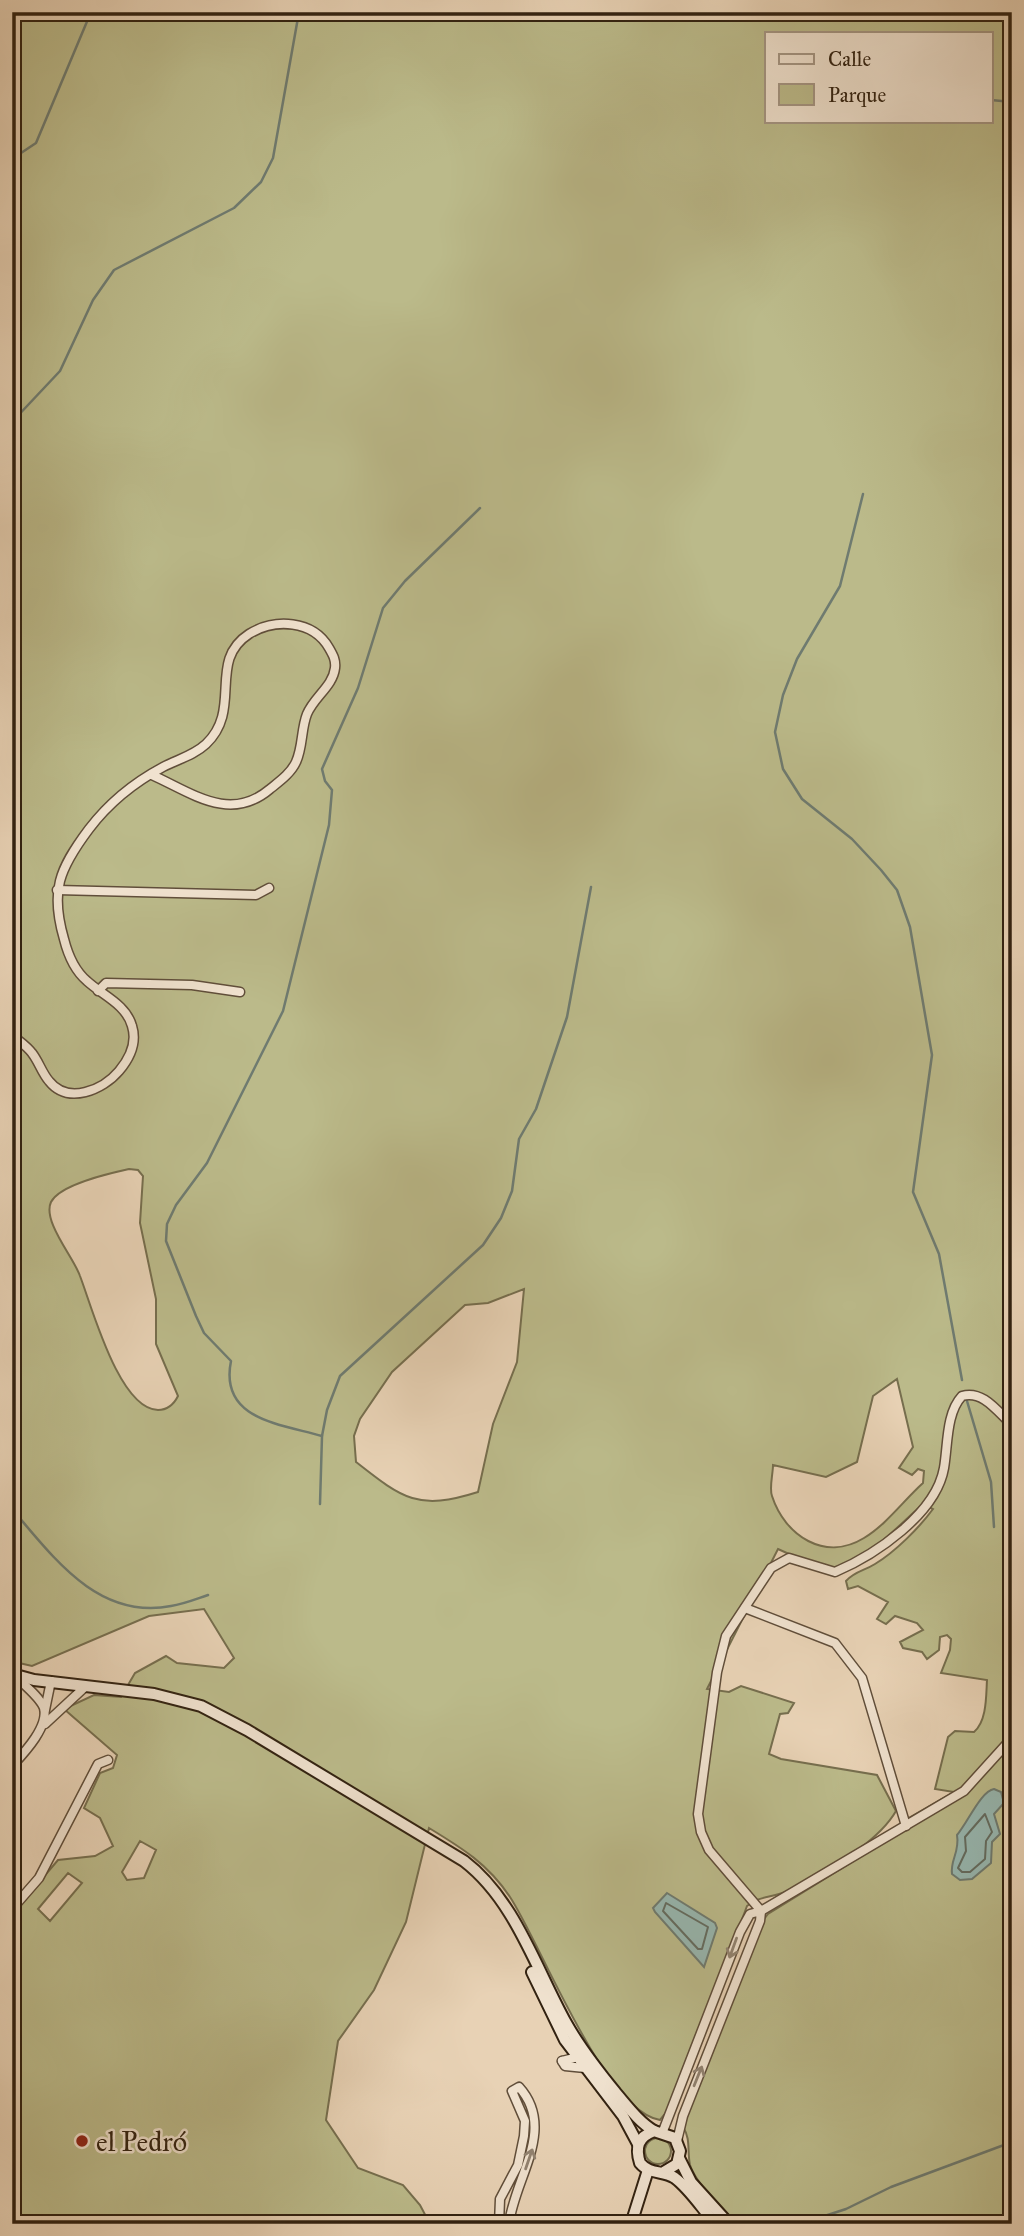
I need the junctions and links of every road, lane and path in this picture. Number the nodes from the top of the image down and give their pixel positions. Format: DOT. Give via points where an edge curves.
graph roads {
  1 [pos="152,775"];
  2 [pos="270,887"];
  3 [pos="57,890"];
  4 [pos="98,991"];
  5 [pos="240,992"];
  6 [pos="12,1035"];
  7 [pos="1012,1425"];
  8 [pos="745,1608"];
  9 [pos="13,1674"];
  10 [pos="51,1681"];
  11 [pos="86,1686"];
  12 [pos="47,1695"];
  13 [pos="68,1700"];
  14 [pos="44,1716"];
  15 [pos="38,1731"];
  16 [pos="1012,1738"];
  17 [pos="108,1760"];
  18 [pos="12,1766"];
  19 [pos="906,1826"];
  20 [pos="12,1909"];
  21 [pos="761,1911"];
  22 [pos="510,1917"];
  23 [pos="565,2040"];
  24 [pos="562,2061"];
  25 [pos="583,2061"];
  26 [pos="659,2131"];
  27 [pos="677,2141"];
  28 [pos="638,2144"];
  29 [pos="679,2158"];
  30 [pos="648,2170"];
  31 [pos="662,2173"];
  32 [pos="499,2224"];
  33 [pos="509,2224"];
  34 [pos="631,2224"];
  35 [pos="716,2224"];
  36 [pos="729,2224"];
  1 -- 1 [label="street" via="198,799 233,806 259,799 298,760 307,715 335,669 335,658 326,643 304,625 263,627 247,635 230,651 226,662 226,708 214,734 190,756"];
  1 -- 3 [label="street" via="100,814 78,844"];
  2 -- 3 [label="street" via="256,895"];
  3 -- 4 [label="street" via="56,909 72,963"];
  4 -- 5 [label="street" via="106,983 192,985"];
  4 -- 6 [label="street" via="127,1014 134,1044 126,1062 97,1088 81,1093 58,1090 32,1053"];
  7 -- 8 [label="street" via="984,1398 972,1393 962,1396 954,1409 943,1472 931,1501 864,1560 835,1572 781,1559"];
  8 -- 19 [label="street" via="835,1643 862,1678"];
  8 -- 21 [label="street" via="726,1636 717,1672 698,1814 709,1850"];
  9 -- 10 [label="main road"];
  9 -- 14 [label="street" via="44,1707"];
  10 -- 11 [label="main road"];
  10 -- 12 [label="street"];
  11 -- 13 [label="street"];
  11 -- 22 [label="main road" via="176,1698 247,1730 464,1861 486,1880"];
  12 -- 13 [label="street" via="57,1701"];
  12 -- 14 [label="street"];
  13 -- 15 [label="street"];
  14 -- 15 [label="street"];
  15 -- 18 [label="street"];
  16 -- 19 [label="street" via="964,1791"];
  17 -- 20 [label="street" via="98,1764 39,1878"];
  19 -- 21 [label="street"];
  21 -- 26 [label="street, one-way" via="750,1914 740,1931"];
  27 -- 21 [label="street, one-way"];
  22 -- 23 [label="main road"];
  22 -- 25 [label="main road"];
  23 -- 24 [label="street"];
  23 -- 25 [label="main road"];
  24 -- 25 [label="street"];
  24 -- 25 [label="street" via="565,2066"];
  25 -- 26 [label="main road" via="639,2120"];
  25 -- 28 [label="main road"];
  26 -- 27 [label="main road"];
  26 -- 28 [label="main road" via="642,2137"];
  27 -- 29 [label="main road"];
  28 -- 30 [label="main road" via="638,2160"];
  29 -- 31 [label="main road" via="673,2168"];
  29 -- 36 [label="main road" via="691,2182"];
  30 -- 31 [label="main road"];
  30 -- 34 [label="main road"];
  31 -- 35 [label="main road" via="678,2181"];
  33 -- 32 [label="street, one-way" via="533,2145 532,2106 519,2087 512,2091 525,2121 524,2136 518,2165 500,2199"];
}
